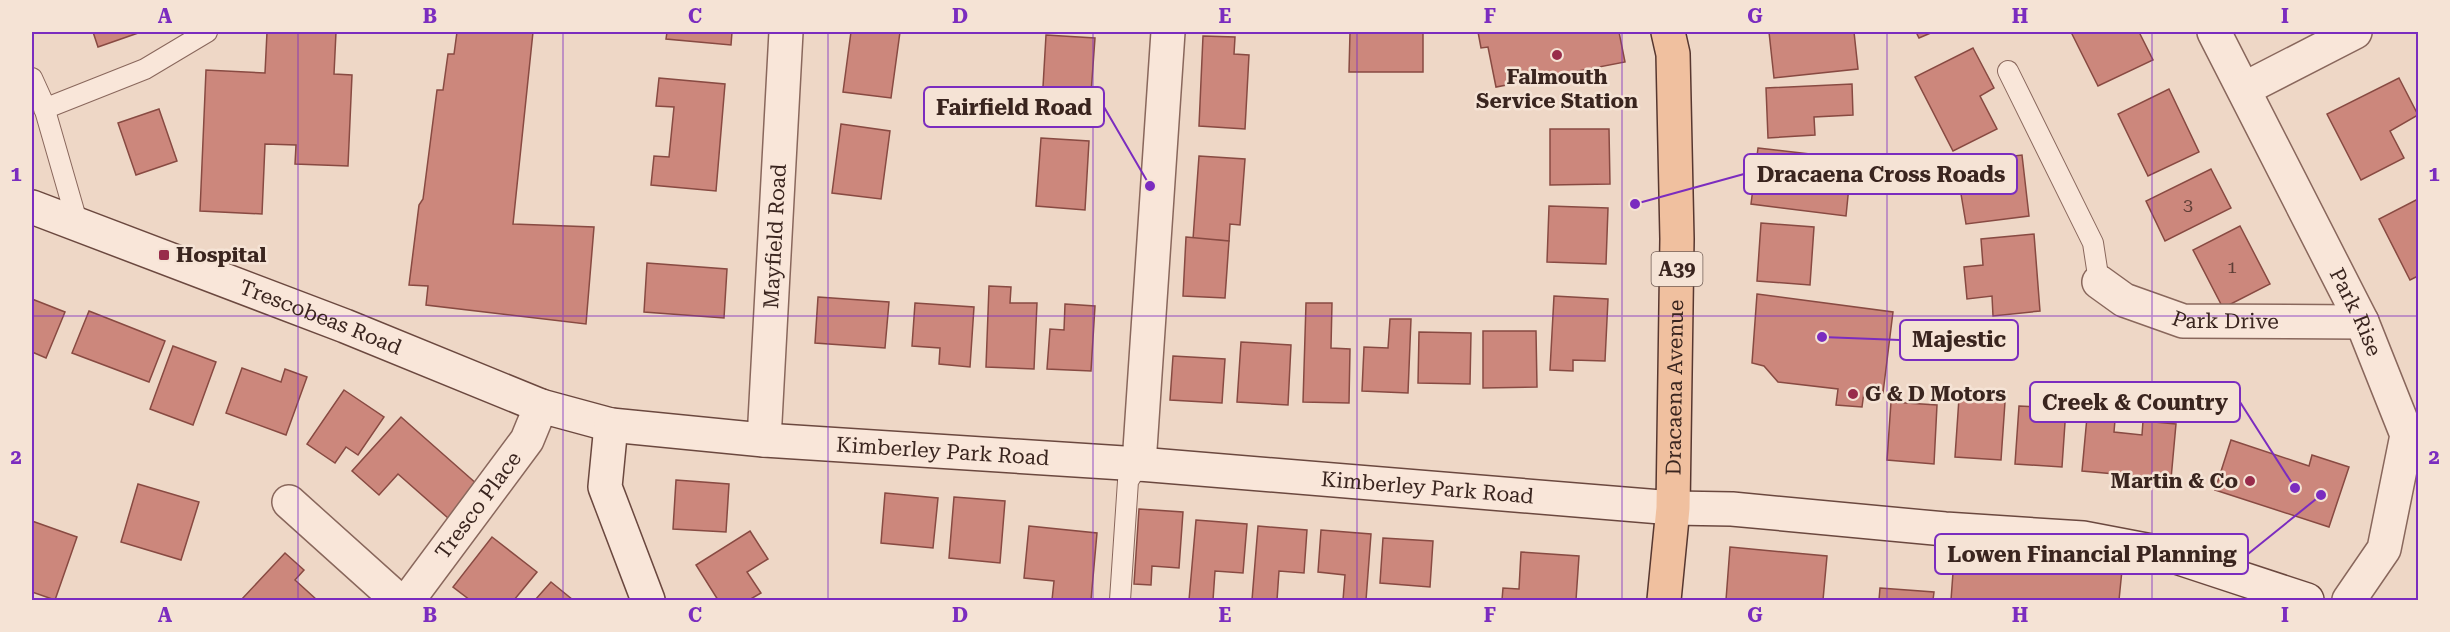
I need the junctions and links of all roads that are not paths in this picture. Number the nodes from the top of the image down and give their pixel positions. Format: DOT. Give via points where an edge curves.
graph roads {
  1 [pos="207,32"];
  2 [pos="786,32"];
  3 [pos="1168,32"];
  4 [pos="1668,32"];
  5 [pos="2214,32"];
  6 [pos="2355,32"];
  7 [pos="2007,71"];
  8 [pos="32,78"];
  9 [pos="2244,89"];
  10 [pos="44,109"];
  11 [pos="32,207"];
  12 [pos="78,225"];
  13 [pos="2099,282"];
  14 [pos="2362,322"];
  15 [pos="541,406"];
  16 [pos="611,425"];
  17 [pos="764,440"];
  18 [pos="1139,464"];
  19 [pos="289,502"];
  20 [pos="1673,508"];
  21 [pos="398,600"];
  22 [pos="408,600"];
  23 [pos="648,600"];
  24 [pos="1120,600"];
  25 [pos="1664,600"];
  26 [pos="2307,600"];
  27 [pos="2349,600"];
  1 -- 10 [label="lane" via="146,69"];
  2 -- 17 [label="street, Mayfield Road"];
  3 -- 18 [label="street"];
  4 -- 20 [label="main road, Dracaena Avenue / A39" via="1673,54 1677,239"];
  5 -- 9 [label="street, Park Rise"];
  6 -- 9 [label="street"];
  7 -- 13 [label="lane" via="2093,243"];
  8 -- 10 [label="lane"];
  9 -- 14 [label="street, Park Rise"];
  10 -- 12 [label="lane"];
  11 -- 12 [label="street, Trescobeas Road"];
  12 -- 15 [label="street, Trescobeas Road"];
  13 -- 14 [label="street, Park Drive" via="2124,300 2183,321"];
  14 -- 27 [label="street, Park Rise" via="2407,435 2384,549"];
  15 -- 16 [label="street, Kimberley Park Road"];
  15 -- 22 [label="street, Tresco Place" via="527,440"];
  16 -- 17 [label="street, Kimberley Park Road"];
  16 -- 23 [label="street" via="605,487"];
  17 -- 18 [label="street, Kimberley Park Road"];
  18 -- 20 [label="street, Kimberley Park Road"];
  18 -- 24 [label="lane" via="1128,481"];
  19 -- 21 [label="street"];
  20 -- 25 [label="main road, Dracaena Avenue / A39"];
  20 -- 26 [label="street, Kimberley Park Road" via="1732,509 2083,538 2167,554"];
}
